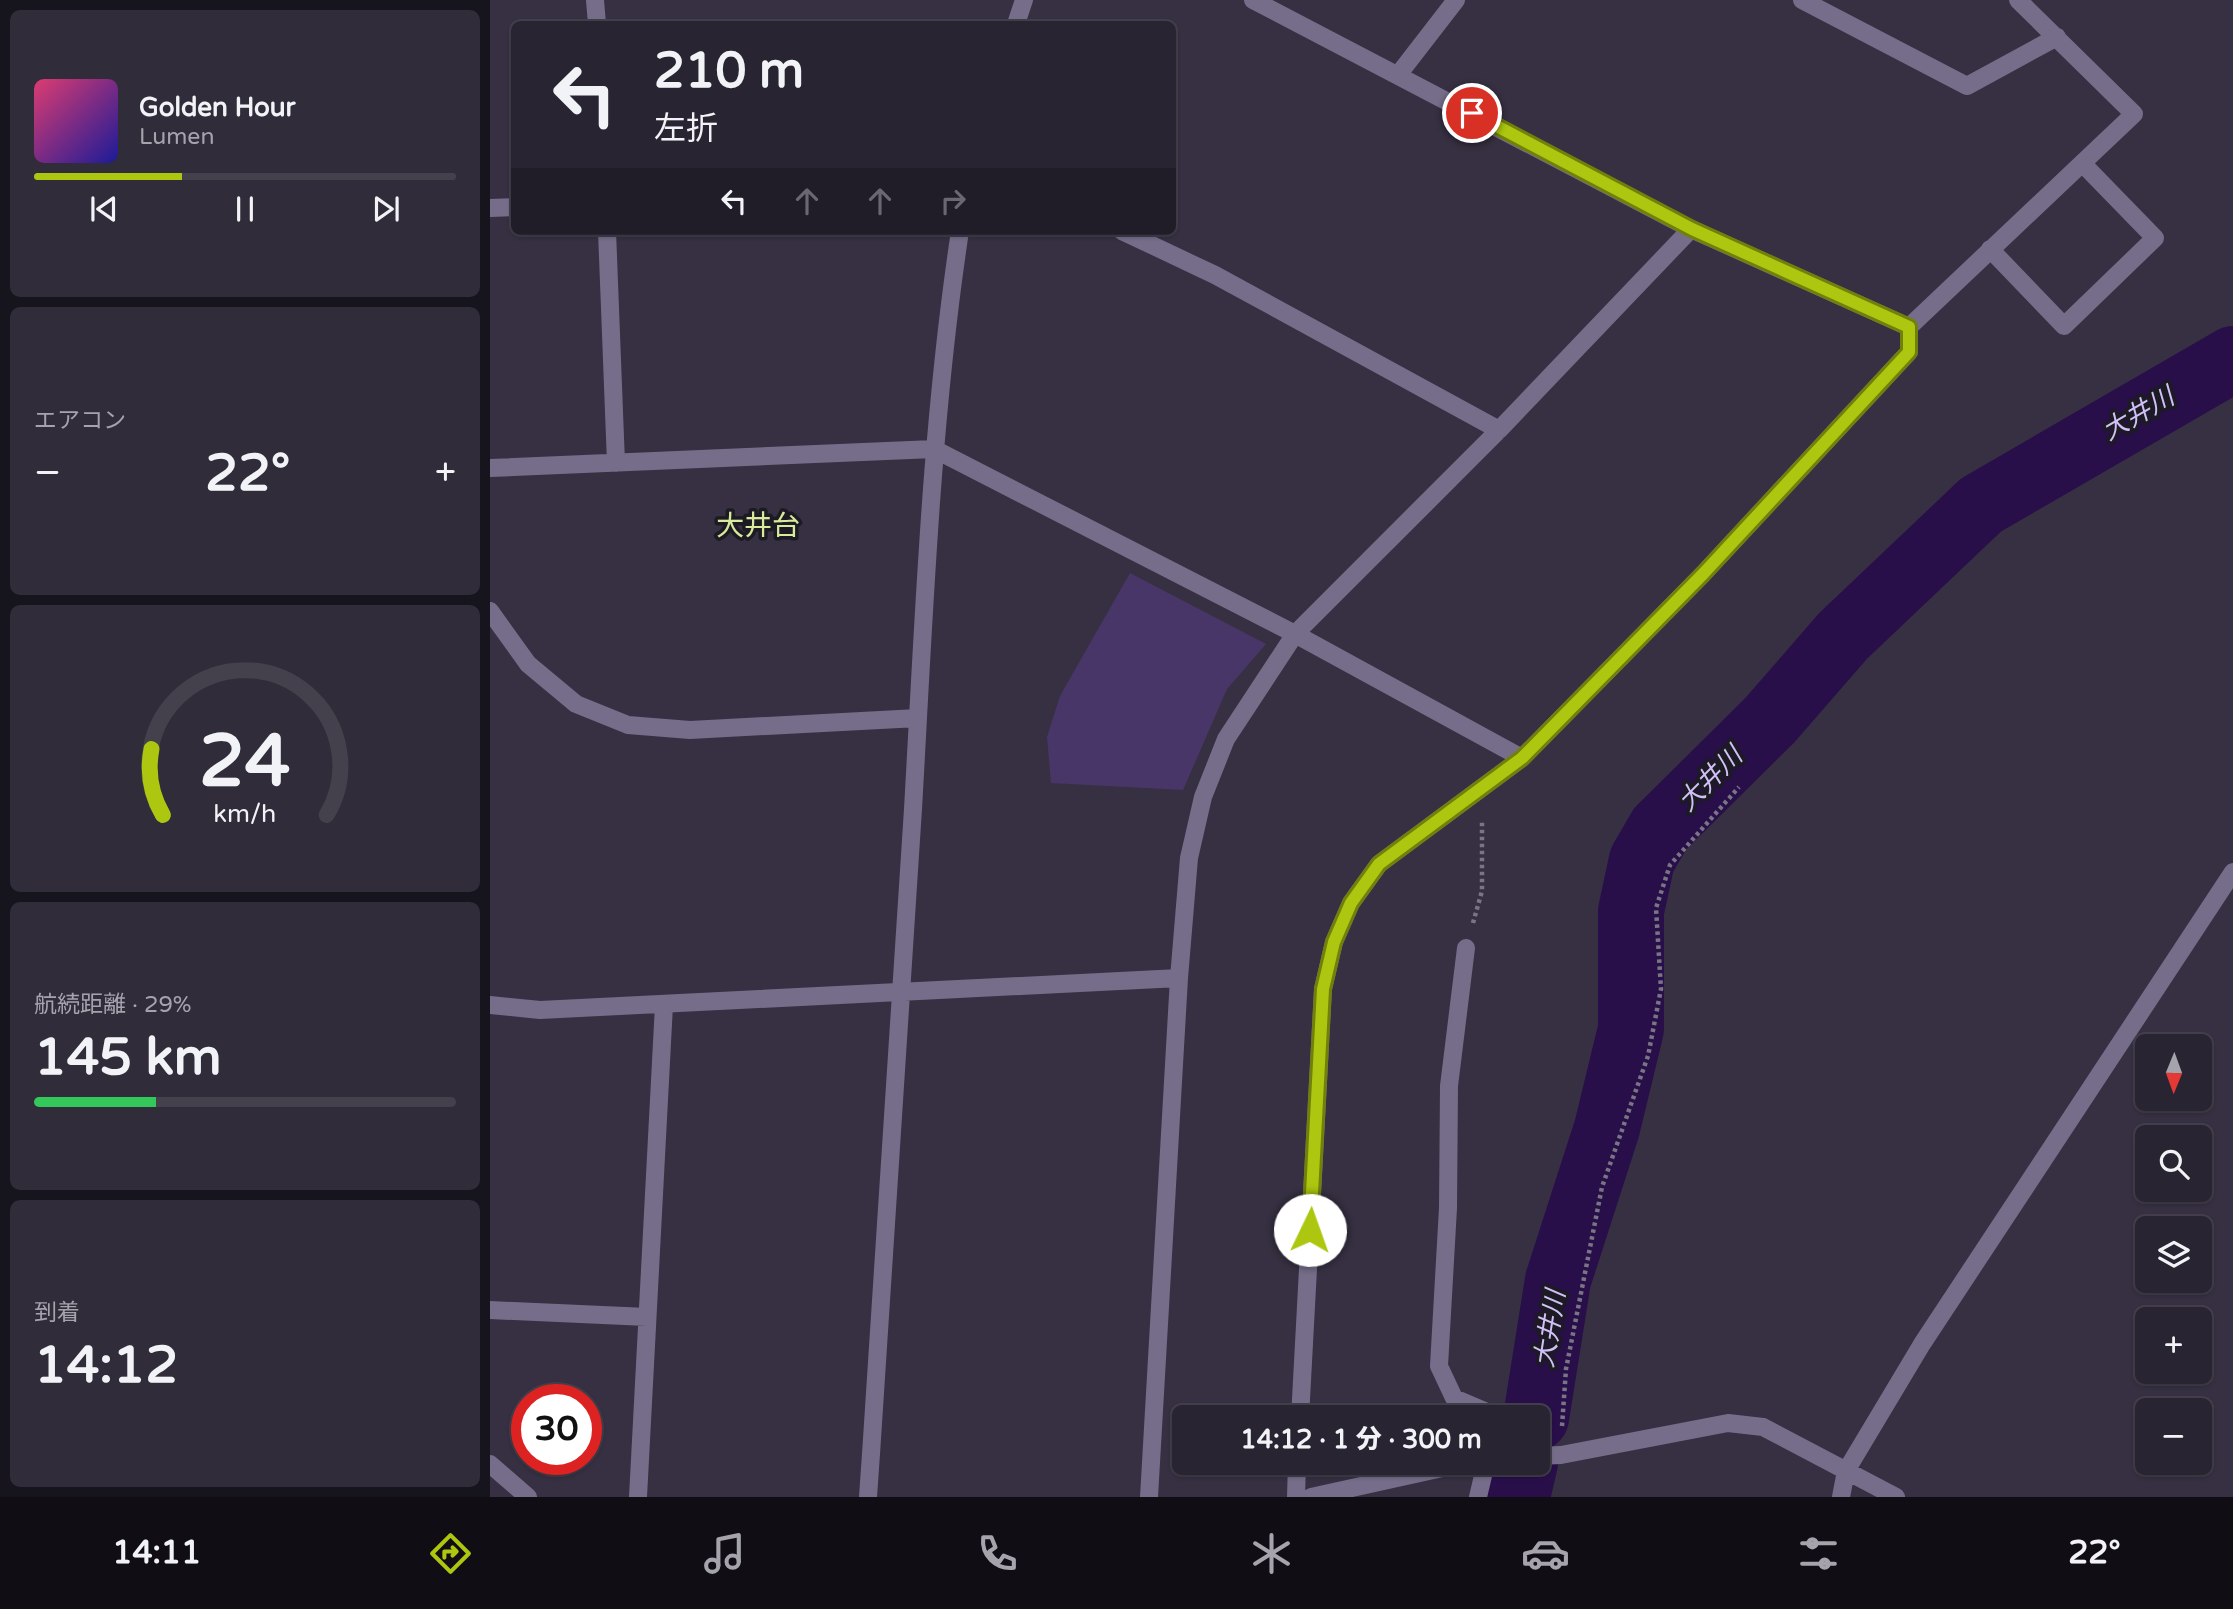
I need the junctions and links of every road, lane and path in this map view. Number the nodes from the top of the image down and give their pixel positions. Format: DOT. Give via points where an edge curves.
graph roads {
  1 [pos="595,0"];
  2 [pos="1024,0"];
  3 [pos="1253,0"];
  4 [pos="1456,0"];
  5 [pos="1802,0"];
  6 [pos="2018,0"];
  7 [pos="597,21"];
  8 [pos="1017,21"];
  9 [pos="2057,37"];
  10 [pos="1398,75"];
  11 [pos="2083,164"];
  12 [pos="511,207"];
  13 [pos="490,208"];
  14 [pos="1692,229"];
  15 [pos="607,235"];
  16 [pos="959,235"];
  17 [pos="1130,235"];
  18 [pos="1990,249"];
  19 [pos="1909,327"];
  20 [pos="1499,430"];
  21 [pos="934,449"];
  22 [pos="616,463"];
  23 [pos="490,468"];
  24 [pos="490,611"];
  25 [pos="1295,634"];
  26 [pos="918,718"];
  27 [pos="1522,758"];
  28 [pos="1740,787"];
  29 [pos="1472,795"];
  30 [pos="2233,872"];
  31 [pos="1466,948"];
  32 [pos="1180,978"];
  33 [pos="902,992"];
  34 [pos="664,1004"];
  35 [pos="490,1005"];
  36 [pos="490,1310"];
  37 [pos="647,1317"];
  38 [pos="1301,1405"];
  39 [pos="1470,1405"];
  40 [pos="1550,1455"];
  41 [pos="1561,1455"];
  42 [pos="490,1464"];
  43 [pos="1846,1471"];
  44 [pos="1297,1475"];
  45 [pos="1411,1475"];
  46 [pos="1483,1475"];
  47 [pos="528,1497"];
  48 [pos="638,1497"];
  49 [pos="868,1497"];
  50 [pos="1149,1497"];
  51 [pos="1296,1497"];
  52 [pos="1311,1497"];
  53 [pos="1478,1497"];
  54 [pos="1841,1497"];
  55 [pos="1896,1497"];
  1 -- 7 [label="street"];
  2 -- 8 [label="street"];
  3 -- 10 [label="street"];
  4 -- 10 [label="street"];
  5 -- 9 [label="street" via="1968,86"];
  6 -- 9 [label="street"];
  9 -- 11 [label="street" via="2134,114"];
  10 -- 14 [label="street"];
  11 -- 18 [label="street"];
  11 -- 18 [label="street" via="2155,238 2064,326"];
  12 -- 13 [label="street"];
  14 -- 19 [label="street"];
  14 -- 20 [label="street"];
  15 -- 22 [label="street"];
  16 -- 21 [label="street"];
  17 -- 20 [label="street" via="1215,275"];
  18 -- 19 [label="street"];
  19 -- 27 [label="street" via="1909,352 1703,574"];
  20 -- 25 [label="street"];
  21 -- 22 [label="street"];
  21 -- 25 [label="street"];
  21 -- 26 [label="street"];
  22 -- 23 [label="street"];
  24 -- 26 [label="street" via="528,664 576,704 628,725 690,730"];
  25 -- 27 [label="street"];
  25 -- 32 [label="street" via="1226,739 1203,797 1189,858"];
  26 -- 33 [label="street"];
  27 -- 29 [label="street"];
  28 -- 41 [label="path" via="1670,865 1656,908 1661,989 1648,1056 1602,1187 1566,1368"];
  29 -- 31 [label="path" via="1482,816 1482,891"];
  29 -- 38 [label="street" via="1379,864 1351,903 1334,942 1323,989"];
  30 -- 43 [label="street" via="1922,1344"];
  31 -- 39 [label="street" via="1449,1086 1439,1366 1454,1398"];
  32 -- 33 [label="street"];
  32 -- 50 [label="street"];
  33 -- 34 [label="street"];
  33 -- 49 [label="street"];
  34 -- 35 [label="street" via="540,1010"];
  34 -- 37 [label="street"];
  36 -- 37 [label="street"];
  37 -- 48 [label="street"];
  40 -- 41 [label="street"];
  41 -- 43 [label="street" via="1728,1423 1763,1427"];
  42 -- 47 [label="street"];
  43 -- 54 [label="street"];
  43 -- 55 [label="street"];
  44 -- 51 [label="street"];
  45 -- 52 [label="street"];
  46 -- 53 [label="street"];
}
